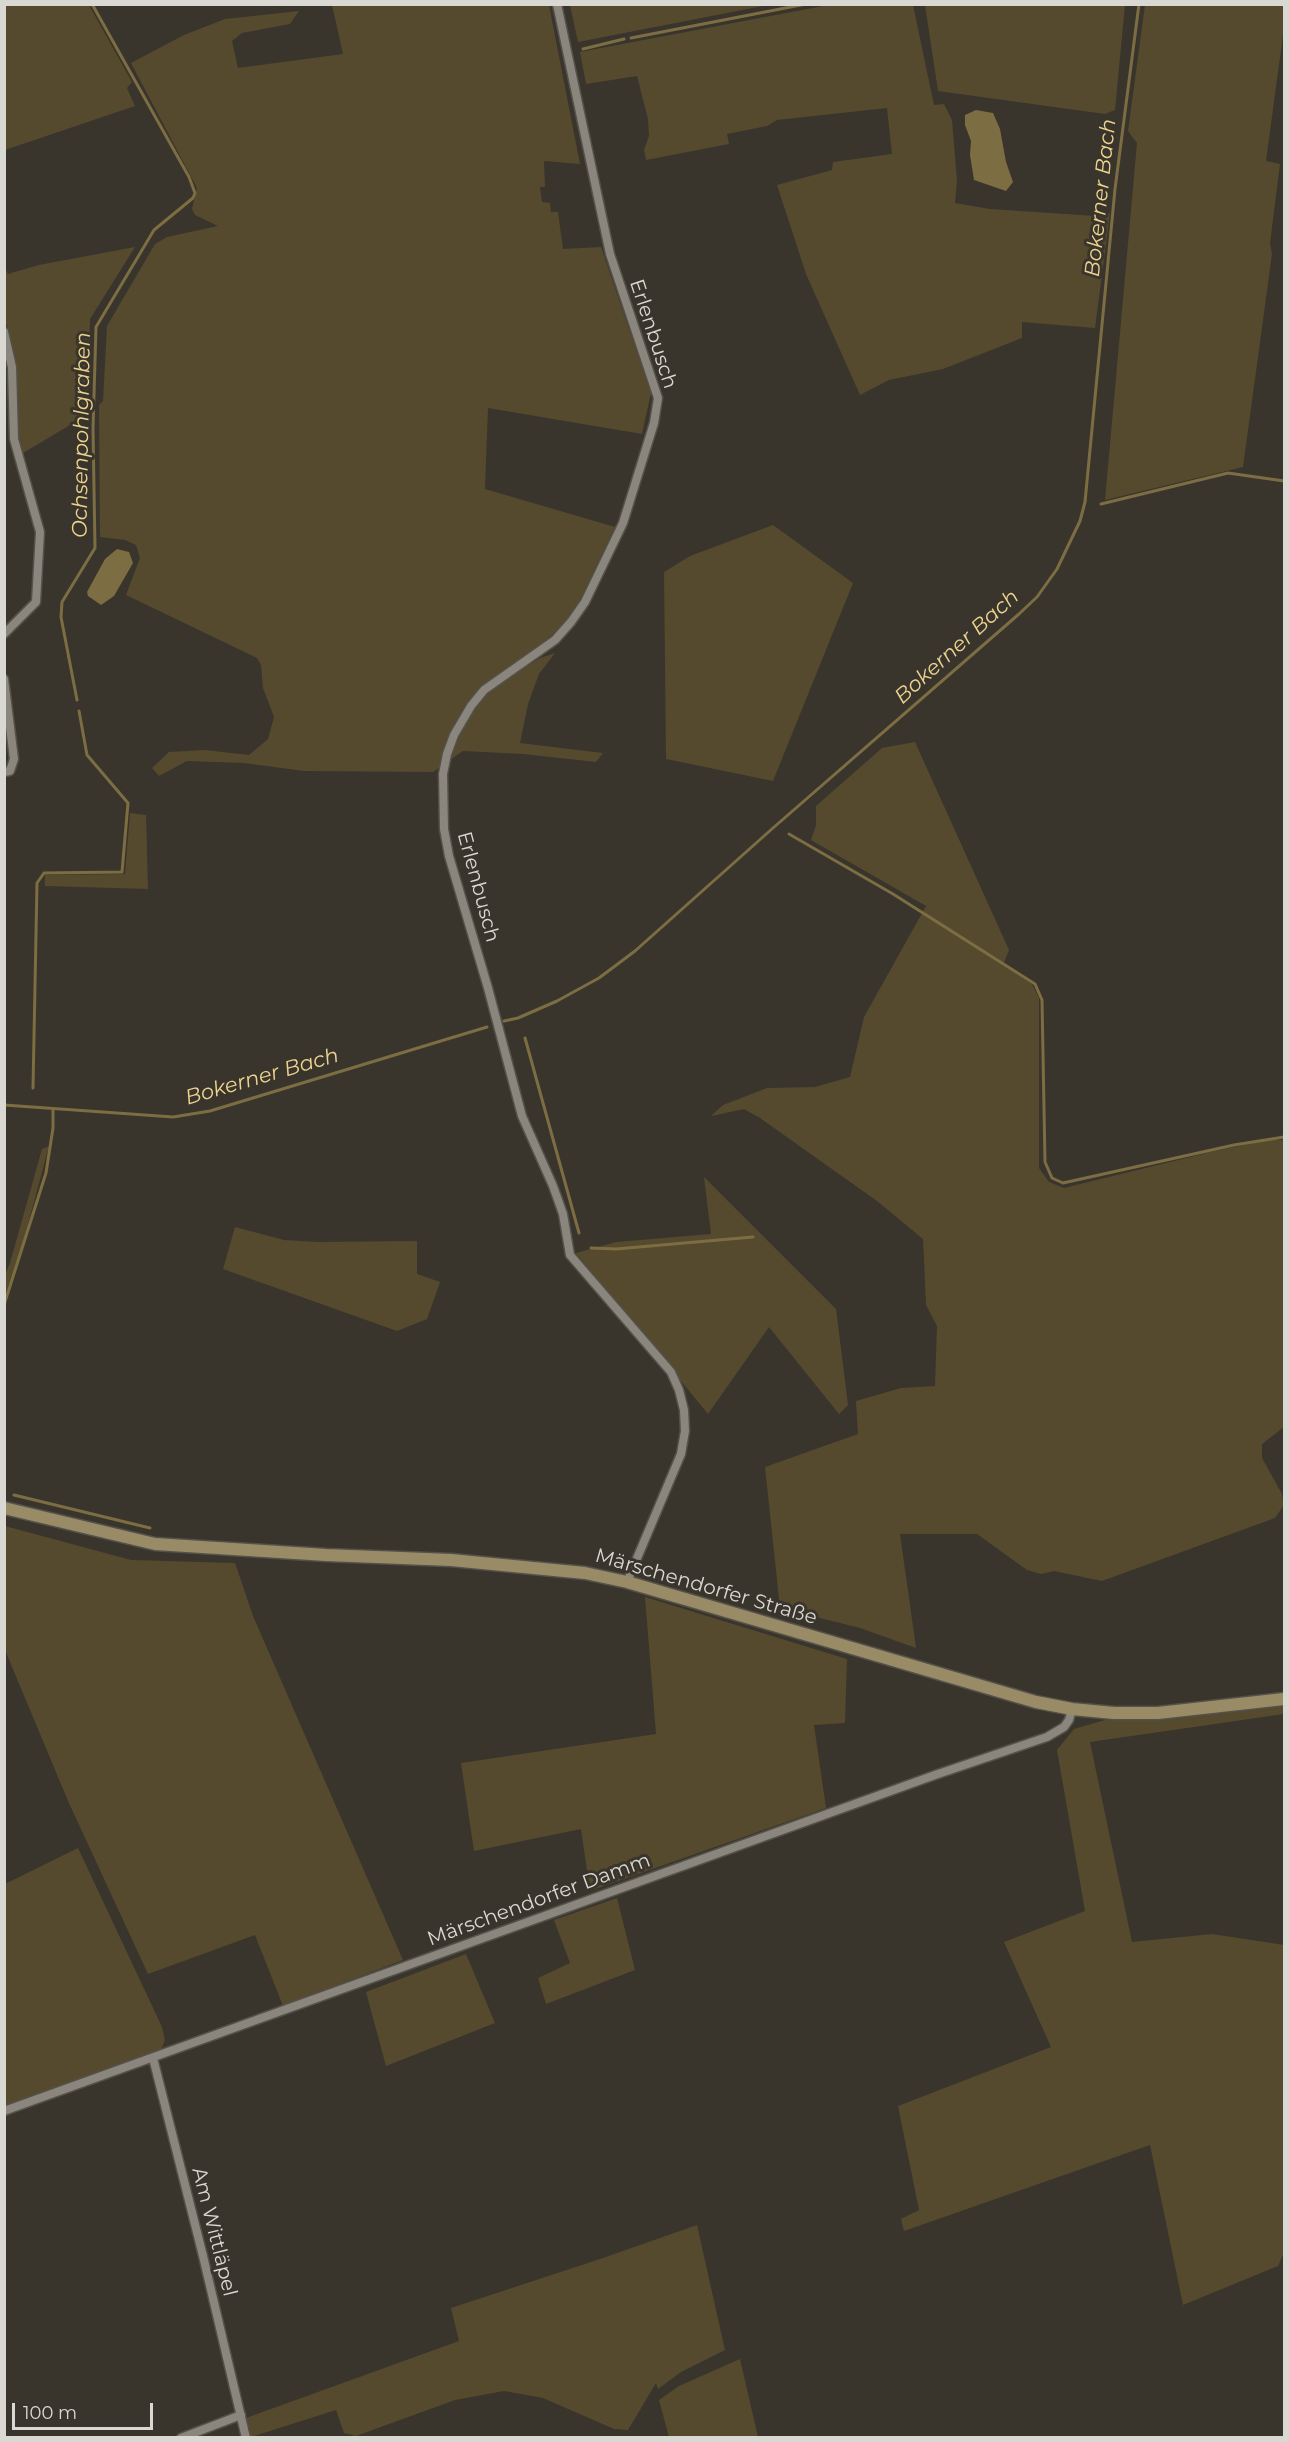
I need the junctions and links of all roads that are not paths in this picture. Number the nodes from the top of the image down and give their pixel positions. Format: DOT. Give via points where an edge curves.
graph roads {
  1 [pos="556,4"];
  2 [pos="4,332"];
  3 [pos="4,634"];
  4 [pos="4,679"];
  5 [pos="4,772"];
  6 [pos="4,1508"];
  7 [pos="627,1582"];
  8 [pos="1284,1698"];
  9 [pos="1071,1709"];
  10 [pos="153,2058"];
  11 [pos="4,2111"];
  12 [pos="241,2415"];
  13 [pos="181,2438"];
  14 [pos="246,2438"];
  1 -- 7 [label="street, Erlenbusch" via="610,255 658,398 623,523 585,602 555,640 484,690 454,735 443,774 444,829 522,1116 556,1195 570,1255 671,1372 684,1410 681,1454"];
  2 -- 3 [label="street" via="13,378 14,439 40,532 36,602"];
  4 -- 5 [label="street" via="14,759 10,771"];
  6 -- 7 [label="street, Märschendorfer Straße" via="154,1544 534,1566"];
  7 -- 9 [label="street, Märschendorfer Straße" via="1025,1699"];
  8 -- 9 [label="street, Märschendorfer Straße" via="1158,1713"];
  9 -- 10 [label="street, Märschendorfer Damm" via="1064,1727 1047,1737"];
  10 -- 11 [label="street, Märschendorfer Damm"];
  10 -- 12 [label="street, Am Wittläpel"];
  12 -- 13 [label="street"];
  12 -- 14 [label="street, Am Wittläpel"];
}
